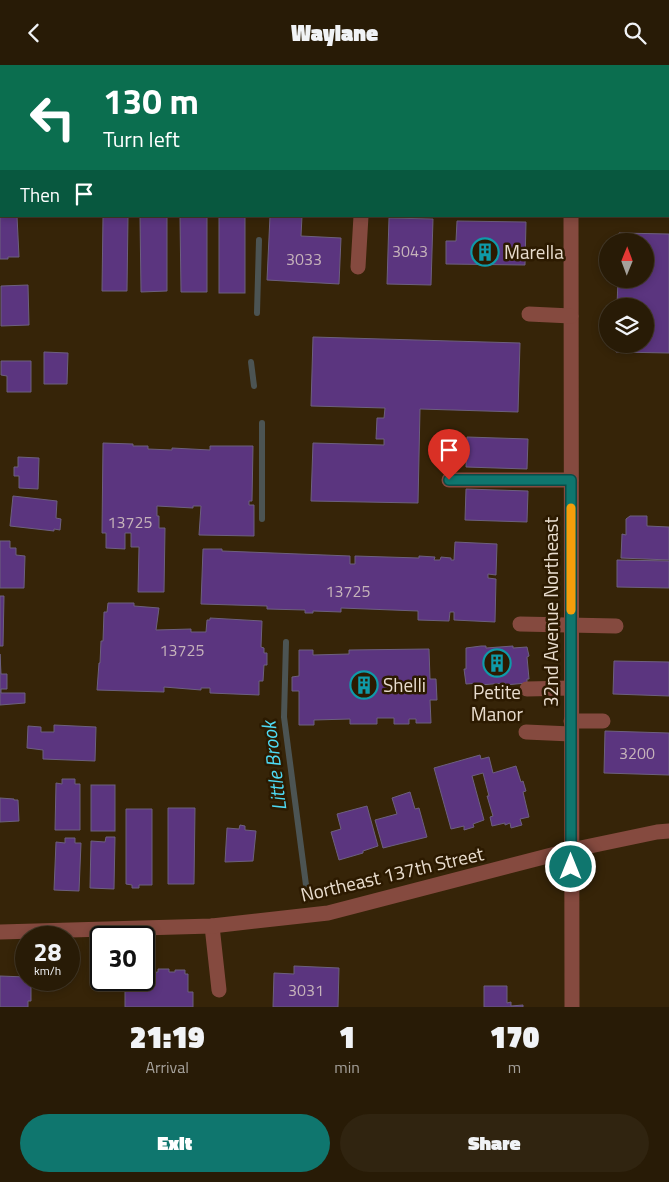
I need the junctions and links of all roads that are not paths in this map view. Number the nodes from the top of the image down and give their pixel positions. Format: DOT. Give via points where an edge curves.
graph roads {
  1 [pos="361,217"];
  2 [pos="571,217"];
  3 [pos="358,267"];
  4 [pos="528,314"];
  5 [pos="571,316"];
  6 [pos="449,480"];
  7 [pos="571,480"];
  8 [pos="520,623"];
  9 [pos="571,625"];
  10 [pos="616,626"];
  11 [pos="571,688"];
  12 [pos="527,689"];
  13 [pos="603,721"];
  14 [pos="571,727"];
  15 [pos="526,732"];
  16 [pos="669,831"];
  17 [pos="571,850"];
  18 [pos="212,926"];
  19 [pos="155,930"];
  20 [pos="0,933"];
  21 [pos="90,933"];
  22 [pos="219,990"];
  23 [pos="572,1007"];
  1 -- 3 [label="street"];
  2 -- 5 [label="street, 32nd Avenue Northeast"];
  4 -- 5 [label="street"];
  5 -- 7 [label="street, 32nd Avenue Northeast"];
  6 -- 7 [label="street"];
  7 -- 9 [label="street, 32nd Avenue Northeast"];
  8 -- 9 [label="street"];
  9 -- 10 [label="street"];
  9 -- 11 [label="street, 32nd Avenue Northeast"];
  11 -- 12 [label="street"];
  11 -- 14 [label="street, 32nd Avenue Northeast"];
  13 -- 14 [label="street"];
  14 -- 15 [label="street"];
  14 -- 17 [label="street, 32nd Avenue Northeast"];
  16 -- 17 [label="street, Northeast 137th Street"];
  17 -- 18 [label="street, Northeast 137th Street" via="328,913"];
  17 -- 23 [label="street, 32nd Avenue Northeast"];
  18 -- 19 [label="street, Northeast 137th Street"];
  18 -- 22 [label="street"];
  20 -- 21 [label="street, Northeast 137th Street"];
}
